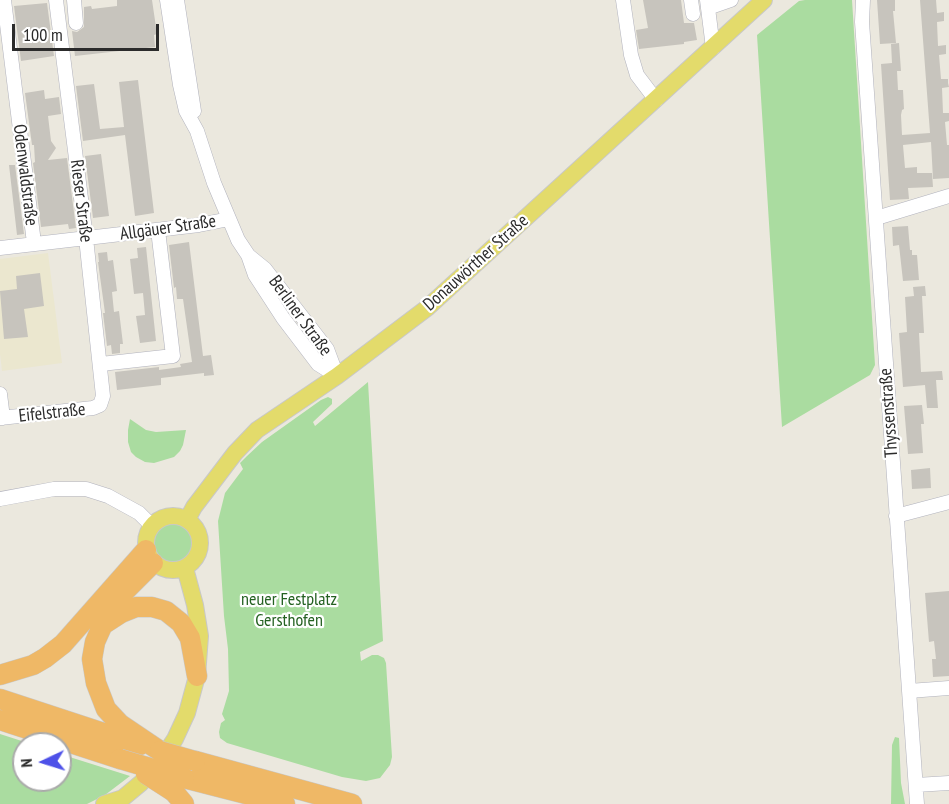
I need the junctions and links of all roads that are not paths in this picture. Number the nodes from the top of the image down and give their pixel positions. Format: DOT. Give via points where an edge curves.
graph roads {
  1 [pos="4,0"];
  2 [pos="56,0"];
  3 [pos="74,0"];
  4 [pos="167,0"];
  5 [pos="177,0"];
  6 [pos="623,0"];
  7 [pos="731,0"];
  8 [pos="764,0"];
  9 [pos="857,0"];
  10 [pos="863,0"];
  11 [pos="707,4"];
  12 [pos="76,22"];
  13 [pos="862,22"];
  14 [pos="713,48"];
  15 [pos="656,100"];
  16 [pos="196,131"];
  17 [pos="949,196"];
  18 [pos="876,216"];
  19 [pos="229,219"];
  20 [pos="158,230"];
  21 [pos="86,238"];
  22 [pos="34,243"];
  23 [pos="0,248"];
  24 [pos="101,364"];
  25 [pos="337,376"];
  26 [pos="0,394"];
  27 [pos="101,403"];
  28 [pos="2,418"];
  29 [pos="0,499"];
  30 [pos="949,502"];
  31 [pos="896,516"];
  32 [pos="187,520"];
  33 [pos="152,525"];
  34 [pos="150,556"];
  35 [pos="184,568"];
  36 [pos="102,625"];
  37 [pos="0,675"];
  38 [pos="197,676"];
  39 [pos="949,688"];
  40 [pos="909,691"];
  41 [pos="0,699"];
  42 [pos="0,720"];
  43 [pos="134,740"];
  44 [pos="949,783"];
  45 [pos="916,785"];
  46 [pos="181,791"];
  47 [pos="118,802"];
  48 [pos="104,804"];
  49 [pos="285,804"];
  50 [pos="352,804"];
  51 [pos="917,804"];
  1 -- 22 [label="street, Odenwaldstraße"];
  2 -- 21 [label="street, Rieser Straße"];
  3 -- 12 [label="street"];
  4 -- 16 [label="street, Berliner Straße" via="180,84 186,111"];
  5 -- 16 [label="street, Berliner Straße"];
  6 -- 15 [label="street" via="637,75"];
  7 -- 11 [label="street"];
  8 -- 14 [label="main road, Donauwörther Straße"];
  9 -- 13 [label="street, Thyssenstraße"];
  10 -- 13 [label="street, Thyssenstraße"];
  11 -- 14 [label="street"];
  13 -- 18 [label="street, Thyssenstraße"];
  14 -- 15 [label="main road, Donauwörther Straße"];
  15 -- 25 [label="main road, Donauwörther Straße" via="427,308"];
  16 -- 19 [label="street, Berliner Straße"];
  17 -- 18 [label="street"];
  18 -- 31 [label="street, Thyssenstraße"];
  19 -- 20 [label="street, Allgäuer Straße"];
  19 -- 25 [label="street, Berliner Straße" via="248,255 265,269 327,349"];
  20 -- 21 [label="street, Allgäuer Straße"];
  20 -- 24 [label="street" via="173,356"];
  21 -- 22 [label="street, Allgäuer Straße"];
  21 -- 24 [label="street, Rieser Straße"];
  22 -- 23 [label="street, Allgäuer Straße"];
  24 -- 27 [label="street, Rieser Straße"];
  25 -- 32 [label="main road, Donauwörther Straße" via="257,430 235,453"];
  26 -- 28 [label="street"];
  27 -- 28 [label="street, Eifelstraße" via="93,408"];
  29 -- 33 [label="street" via="54,489 87,489 139,513"];
  30 -- 31 [label="street"];
  31 -- 40 [label="street, Thyssenstraße"];
  32 -- 33 [label="main road" via="170,515"];
  32 -- 35 [label="main road" via="198,531 200,545 195,559"];
  33 -- 34 [label="main road" via="146,536"];
  34 -- 35 [label="main road" via="166,570"];
  34 -- 36 [label="highway"];
  34 -- 37 [label="highway" via="63,644 33,665"];
  35 -- 38 [label="main road" via="199,628"];
  36 -- 38 [label="highway" via="136,607 166,611 190,638"];
  36 -- 43 [label="highway" via="92,659 98,690 106,709"];
  38 -- 47 [label="main road" via="188,713 176,739 155,769"];
  39 -- 40 [label="street"];
  40 -- 45 [label="street, Thyssenstraße"];
  41 -- 43 [label="highway"];
  42 -- 46 [label="highway, bridge" via="120,759"];
  43 -- 50 [label="highway, bridge" via="160,751"];
  44 -- 45 [label="street"];
  45 -- 51 [label="street, Thyssenstraße"];
  46 -- 49 [label="highway"];
  47 -- 48 [label="main road"];
}
